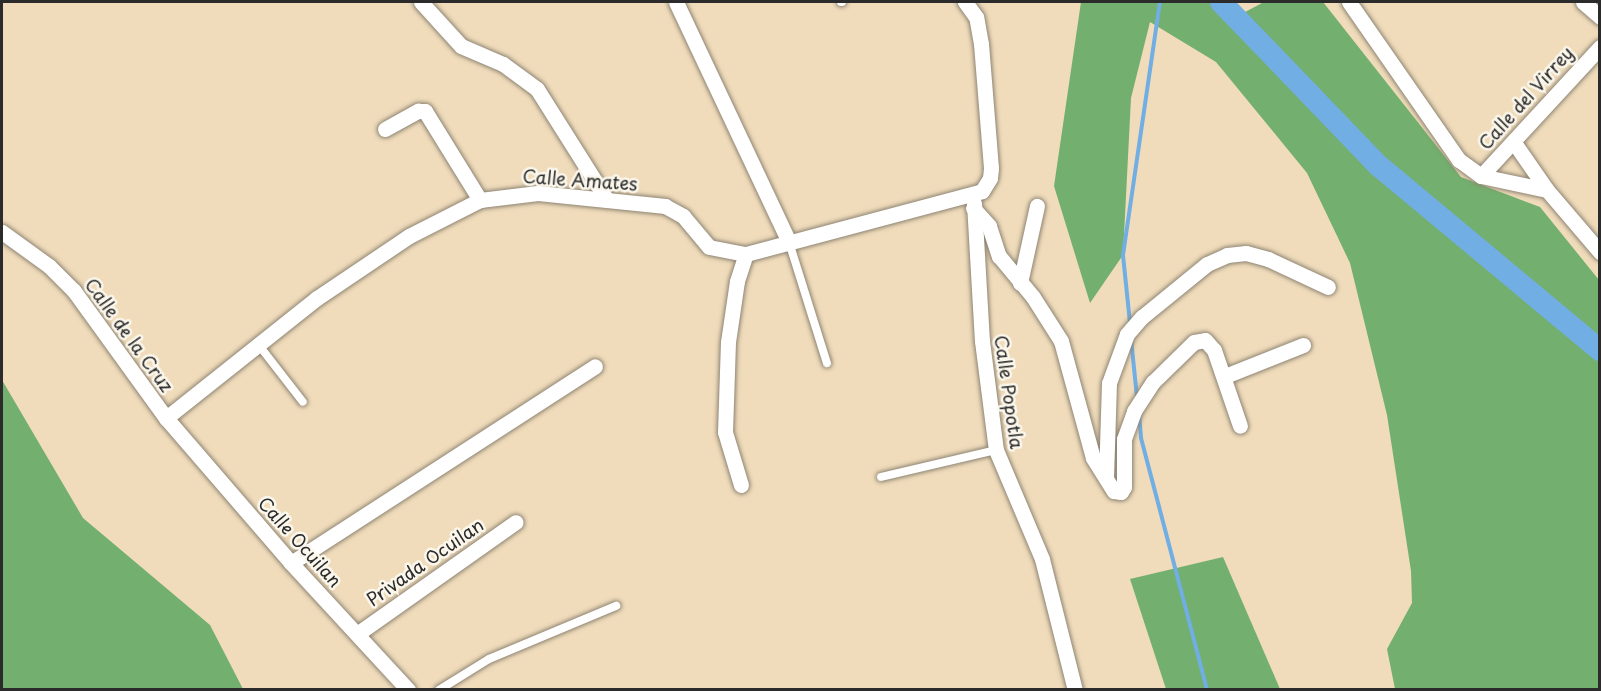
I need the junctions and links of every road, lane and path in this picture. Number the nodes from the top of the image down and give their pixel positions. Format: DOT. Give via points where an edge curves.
graph roads {
  1 [pos="421,2"];
  2 [pos="676,2"];
  3 [pos="965,2"];
  4 [pos="1349,2"];
  5 [pos="1583,2"];
  6 [pos="1599,17"];
  7 [pos="1599,47"];
  8 [pos="385,129"];
  9 [pos="1515,144"];
  10 [pos="1481,176"];
  11 [pos="1547,190"];
  12 [pos="480,200"];
  13 [pos="607,200"];
  14 [pos="974,201"];
  15 [pos="1037,206"];
  16 [pos="2,232"];
  17 [pos="789,242"];
  18 [pos="1599,252"];
  19 [pos="746,254"];
  20 [pos="1020,283"];
  21 [pos="1328,287"];
  22 [pos="258,344"];
  23 [pos="1304,345"];
  24 [pos="827,363"];
  25 [pos="595,366"];
  26 [pos="1225,376"];
  27 [pos="303,402"];
  28 [pos="166,418"];
  29 [pos="1240,426"];
  30 [pos="996,450"];
  31 [pos="881,477"];
  32 [pos="1106,478"];
  33 [pos="741,486"];
  34 [pos="516,522"];
  35 [pos="291,563"];
  36 [pos="616,606"];
  37 [pos="357,634"];
  38 [pos="408,690"];
  39 [pos="439,690"];
  40 [pos="1075,690"];
  1 -- 13 [label="street" via="460,46 504,64 537,88"];
  2 -- 17 [label="street"];
  3 -- 14 [label="street" via="976,17 981,44 990,178"];
  4 -- 10 [label="street" via="1459,160"];
  5 -- 6 [label="street"];
  7 -- 9 [label="street, Calle del Virrey" via="1557,89"];
  8 -- 12 [label="street" via="425,111"];
  9 -- 10 [label="street, Calle del Virrey"];
  9 -- 11 [label="street"];
  10 -- 11 [label="street"];
  11 -- 18 [label="street"];
  12 -- 13 [label="street, Calle Amates" via="538,193"];
  12 -- 22 [label="street, Calle Amates" via="409,236"];
  13 -- 19 [label="street, Calle Amates" via="674,209 709,247"];
  14 -- 17 [label="street, Calle Amates"];
  14 -- 20 [label="street" via="989,226 999,256"];
  14 -- 30 [label="street, Calle Popotla" via="982,341"];
  15 -- 20 [label="street"];
  16 -- 28 [label="street, Calle de la Cruz" via="49,266 74,291"];
  17 -- 19 [label="street, Calle Amates"];
  17 -- 24 [label="lane"];
  19 -- 33 [label="street" via="729,332 725,432"];
  20 -- 32 [label="street" via="1060,341 1094,458"];
  21 -- 32 [label="street" via="1269,259 1246,253 1227,255 1207,264 1142,317 1127,334 1109,383"];
  22 -- 27 [label="lane"];
  22 -- 28 [label="street, Calle Amates"];
  23 -- 26 [label="street"];
  25 -- 35 [label="street"];
  26 -- 29 [label="street"];
  26 -- 32 [label="street" via="1205,340 1188,346 1153,382 1127,427 1123,490 1114,491"];
  28 -- 35 [label="street, Calle Ocuilan"];
  30 -- 31 [label="lane"];
  30 -- 40 [label="street, Calle Popotla" via="1042,560"];
  34 -- 37 [label="street, Privada Ocuilan"];
  35 -- 37 [label="street, Calle Ocuilan"];
  36 -- 39 [label="lane" via="489,659"];
  37 -- 38 [label="street, Calle Ocuilan"];
}
